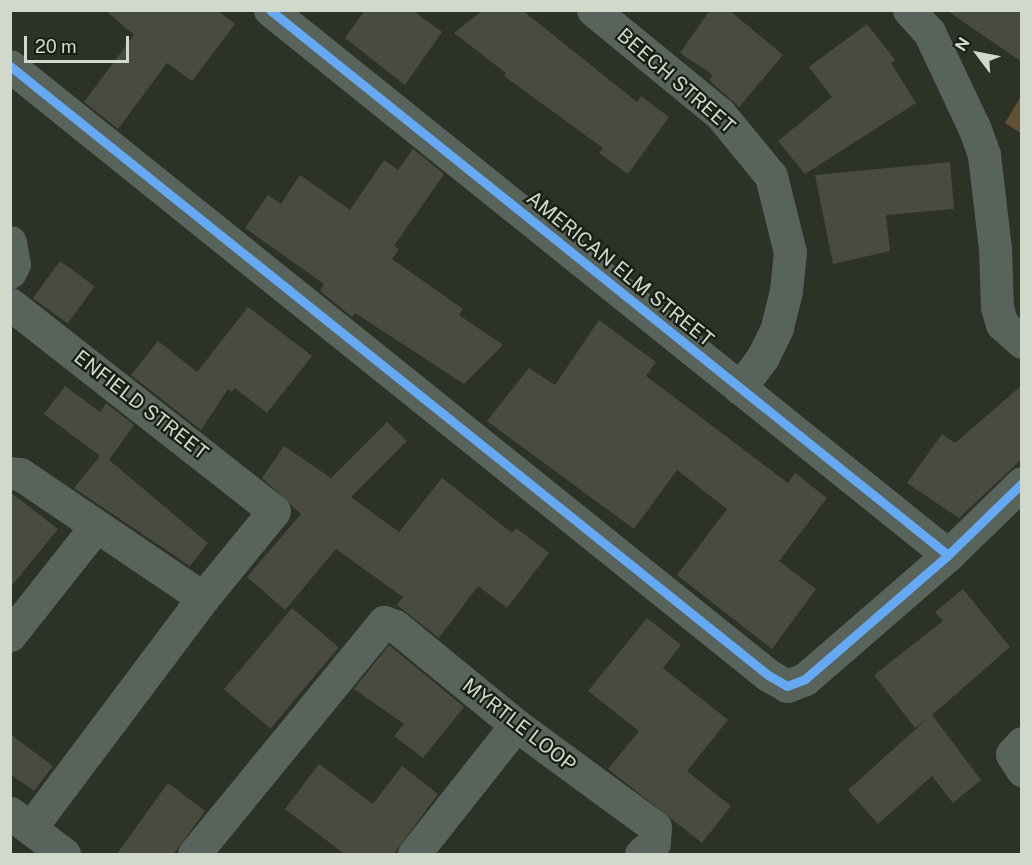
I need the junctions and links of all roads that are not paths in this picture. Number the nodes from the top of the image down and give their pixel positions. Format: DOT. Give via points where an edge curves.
graph roads {
  1 [pos="270,10"];
  2 [pos="593,10"];
  3 [pos="909,10"];
  4 [pos="10,66"];
  5 [pos="10,242"];
  6 [pos="10,272"];
  7 [pos="10,304"];
  8 [pos="1022,342"];
  9 [pos="740,388"];
  10 [pos="10,473"];
  11 [pos="1022,483"];
  12 [pos="96,526"];
  13 [pos="948,555"];
  14 [pos="204,598"];
  15 [pos="10,635"];
  16 [pos="516,725"];
  17 [pos="1022,743"];
  18 [pos="1022,770"];
  19 [pos="20,820"];
  20 [pos="648,841"];
  21 [pos="64,855"];
  22 [pos="194,855"];
  23 [pos="414,855"];
  1 -- 9 [label="street, AMERICAN ELM STREET"];
  2 -- 9 [label="street, BEECH STREET" via="720,114 771,176 790,252 786,291 777,328 763,357"];
  3 -- 8 [label="street" via="929,32 984,155 995,248 997,308 1002,324"];
  4 -- 13 [label="street" via="777,682 787,686 805,679"];
  5 -- 6 [label="street" via="14,264"];
  7 -- 14 [label="street, ENFIELD STREET" via="271,506 271,518"];
  9 -- 13 [label="street, AMERICAN ELM STREET"];
  10 -- 12 [label="street" via="20,474"];
  11 -- 13 [label="street"];
  12 -- 14 [label="street"];
  12 -- 15 [label="street"];
  14 -- 19 [label="street"];
  16 -- 20 [label="street, MYRTLE LOOP"];
  16 -- 22 [label="street, MYRTLE LOOP" via="395,626 384,622"];
  16 -- 23 [label="street"];
  17 -- 18 [label="street" via="1012,754"];
  19 -- 21 [label="street"];
}
